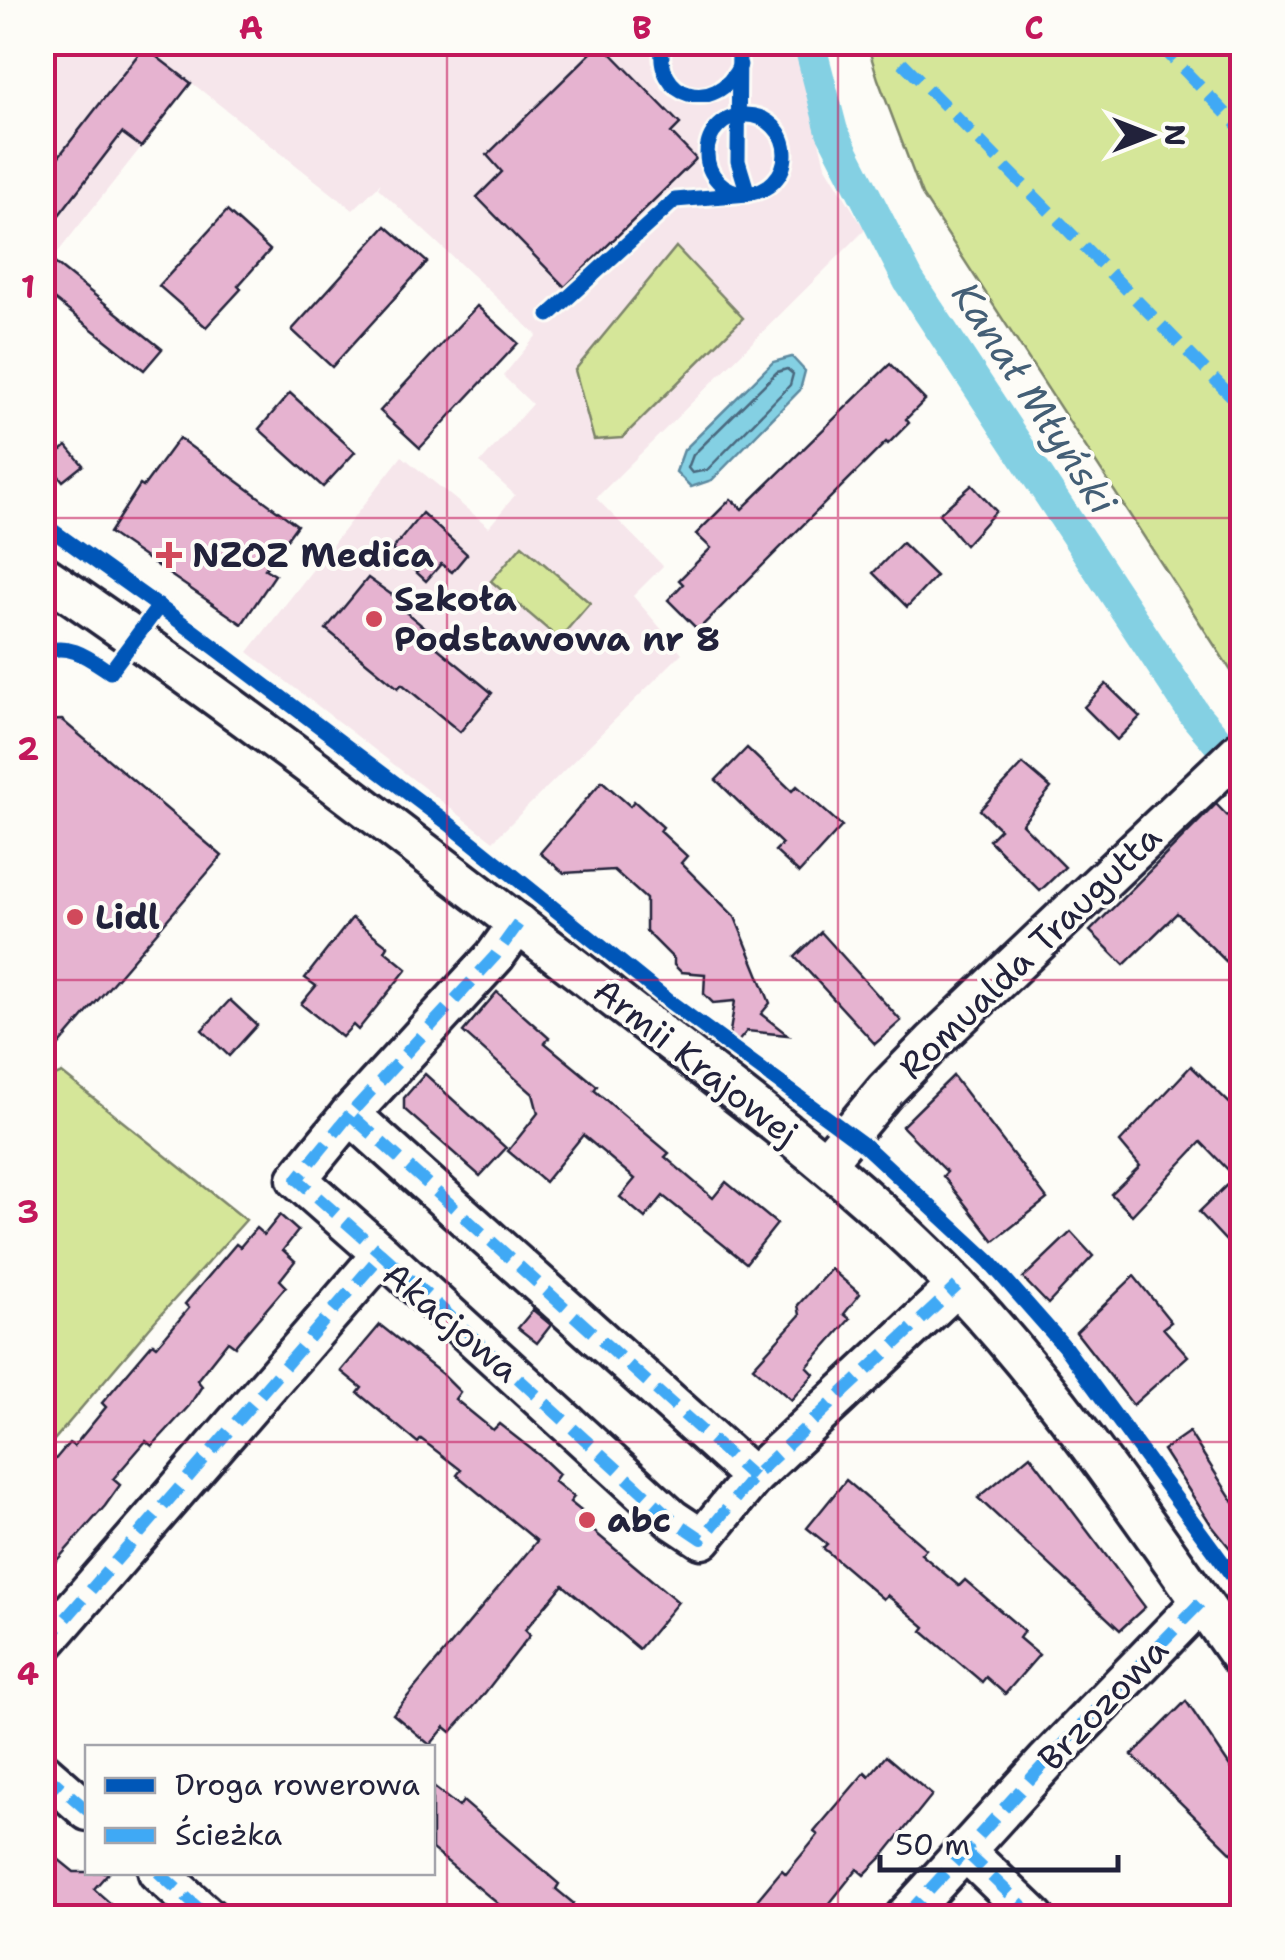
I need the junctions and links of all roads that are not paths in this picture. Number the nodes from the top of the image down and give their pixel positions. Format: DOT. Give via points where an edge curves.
graph roads {
  1 [pos="42,574"];
  2 [pos="1242,749"];
  3 [pos="518,924"];
  4 [pos="350,1114"];
  5 [pos="826,1162"];
  6 [pos="382,1254"];
  7 [pos="956,1286"];
  8 [pos="753,1477"];
  9 [pos="1201,1602"];
  10 [pos="46,1635"];
  11 [pos="1242,1660"];
  12 [pos="42,1771"];
  13 [pos="85,1808"];
  14 [pos="964,1851"];
  15 [pos="161,1875"];
  16 [pos="209,1918"];
  17 [pos="904,1918"];
  18 [pos="1035,1918"];
  1 -- 3 [label="street, Armii Krajowej" via="328,778"];
  2 -- 5 [label="street, Romualda Traugutta" via="933,1042"];
  3 -- 4 [label="street"];
  3 -- 5 [label="street, Armii Krajowej"];
  4 -- 6 [label="street" via="297,1179"];
  4 -- 8 [label="street"];
  5 -- 7 [label="street, Armii Krajowej"];
  6 -- 8 [label="street, Akacjowa" via="672,1519 702,1539"];
  6 -- 10 [label="street, Akacjowa"];
  7 -- 8 [label="street, Akacjowa"];
  7 -- 9 [label="street, Armii Krajowej" via="1035,1371"];
  9 -- 11 [label="street, Armii Krajowej"];
  9 -- 14 [label="street, Brzozowa"];
  12 -- 13 [label="street"];
  14 -- 17 [label="street, Brzozowa"];
  14 -- 18 [label="street"];
  15 -- 16 [label="street"];
}
